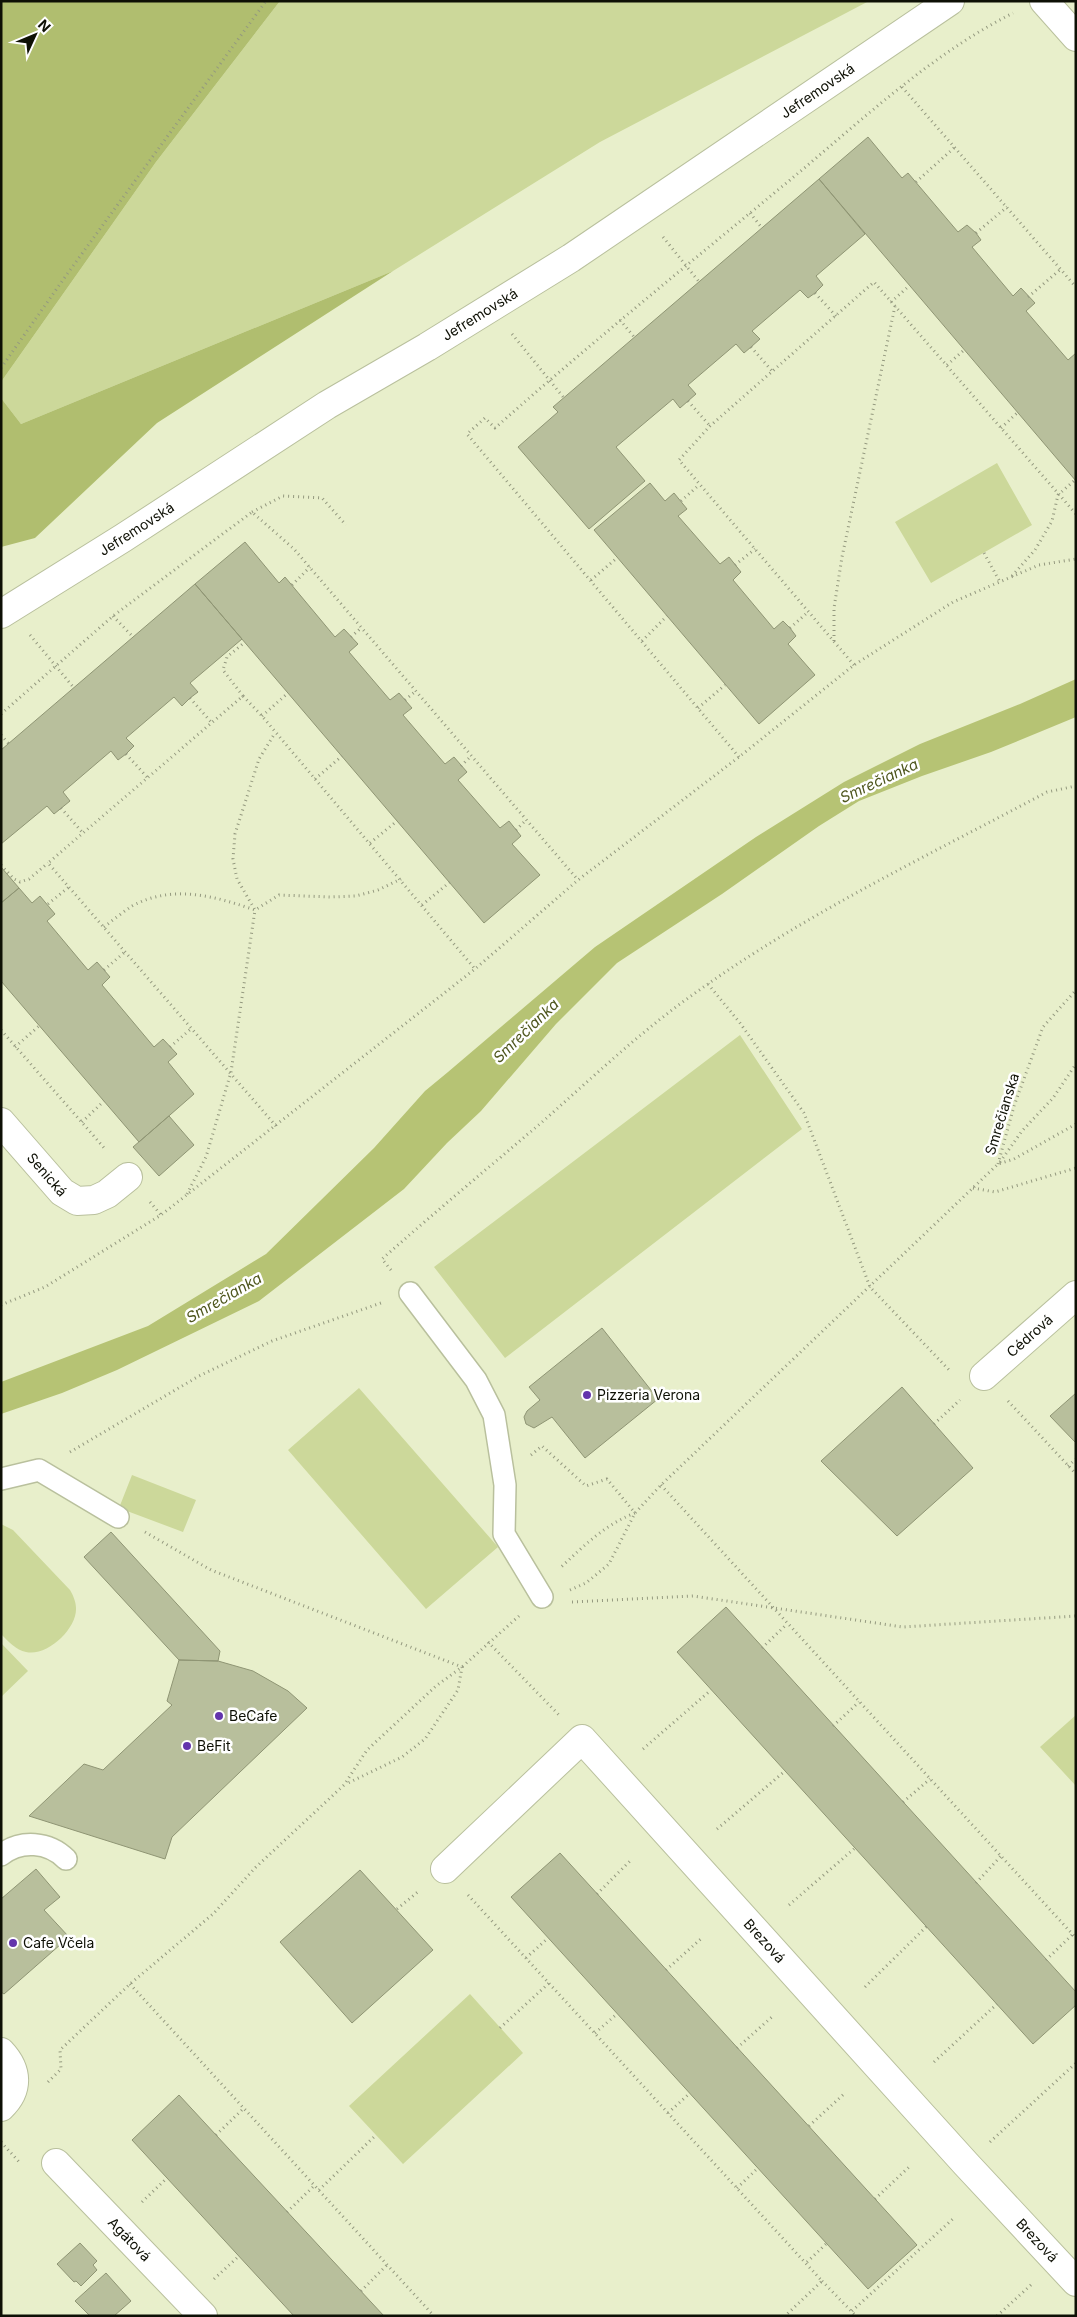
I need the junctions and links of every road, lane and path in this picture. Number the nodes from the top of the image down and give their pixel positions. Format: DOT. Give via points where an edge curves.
graph roads {
  1 [pos="266,1"];
  2 [pos="950,1"];
  3 [pos="1044,1"];
  4 [pos="1019,10"];
  5 [pos="1076,38"];
  6 [pos="902,87"];
  7 [pos="955,147"];
  8 [pos="916,182"];
  9 [pos="1007,207"];
  10 [pos="645,209"];
  11 [pos="750,213"];
  12 [pos="762,228"];
  13 [pos="976,233"];
  14 [pos="686,266"];
  15 [pos="1061,269"];
  16 [pos="700,282"];
  17 [pos="909,286"];
  18 [pos="1076,287"];
  19 [pos="815,293"];
  20 [pos="1028,297"];
  21 [pos="891,302"];
  22 [pos="895,306"];
  23 [pos="492,308"];
  24 [pos="836,316"];
  25 [pos="620,320"];
  26 [pos="635,338"];
  27 [pos="751,347"];
  28 [pos="964,350"];
  29 [pos="948,365"];
  30 [pos="1,368"];
  31 [pos="772,371"];
  32 [pos="549,380"];
  33 [pos="564,398"];
  34 [pos="688,401"];
  35 [pos="1017,413"];
  36 [pos="710,426"];
  37 [pos="1001,428"];
  38 [pos="1074,480"];
  39 [pos="699,485"];
  40 [pos="1058,495"];
  41 [pos="681,502"];
  42 [pos="252,512"];
  43 [pos="1076,514"];
  44 [pos="346,525"];
  45 [pos="754,549"];
  46 [pos="984,553"];
  47 [pos="617,558"];
  48 [pos="1076,559"];
  49 [pos="736,565"];
  50 [pos="310,567"];
  51 [pos="1011,577"];
  52 [pos="591,580"];
  53 [pos="1000,582"];
  54 [pos="292,585"];
  55 [pos="8,610"];
  56 [pos="808,612"];
  57 [pos="113,616"];
  58 [pos="667,616"];
  59 [pos="361,628"];
  60 [pos="790,628"];
  61 [pos="133,637"];
  62 [pos="351,637"];
  63 [pos="642,641"];
  64 [pos="245,642"];
  65 [pos="834,642"];
  66 [pos="854,665"];
  67 [pos="55,667"];
  68 [pos="725,685"];
  69 [pos="74,688"];
  70 [pos="416,691"];
  71 [pos="288,693"];
  72 [pos="243,696"];
  73 [pos="190,698"];
  74 [pos="405,700"];
  75 [pos="698,708"];
  76 [pos="1,714"];
  77 [pos="262,716"];
  78 [pos="211,722"];
  79 [pos="275,733"];
  80 [pos="1,735"];
  81 [pos="9,744"];
  82 [pos="126,754"];
  83 [pos="342,756"];
  84 [pos="471,756"];
  85 [pos="739,757"];
  86 [pos="461,766"];
  87 [pos="148,777"];
  88 [pos="315,779"];
  89 [pos="1076,786"];
  90 [pos="61,808"];
  91 [pos="526,820"];
  92 [pos="397,821"];
  93 [pos="516,830"];
  94 [pos="82,832"];
  95 [pos="370,843"];
  96 [pos="48,863"];
  97 [pos="1,864"];
  98 [pos="401,879"];
  99 [pos="578,880"];
  100 [pos="450,882"];
  101 [pos="69,887"];
  102 [pos="48,904"];
  103 [pos="422,905"];
  104 [pos="255,910"];
  105 [pos="104,927"];
  106 [pos="126,951"];
  107 [pos="475,969"];
  108 [pos="104,970"];
  109 [pos="708,984"];
  110 [pos="1076,990"];
  111 [pos="39,1026"];
  112 [pos="192,1028"];
  113 [pos="1,1030"];
  114 [pos="15,1046"];
  115 [pos="170,1047"];
  116 [pos="1076,1064"];
  117 [pos="231,1072"];
  118 [pos="104,1101"];
  119 [pos="1,1122"];
  120 [pos="82,1122"];
  121 [pos="276,1126"];
  122 [pos="1076,1168"];
  123 [pos="128,1177"];
  124 [pos="973,1188"];
  125 [pos="186,1197"];
  126 [pos="161,1215"];
  127 [pos="410,1293"];
  128 [pos="1076,1295"];
  129 [pos="1,1306"];
  130 [pos="984,1376"];
  131 [pos="955,1377"];
  132 [pos="1076,1459"];
  133 [pos="1068,1466"];
  134 [pos="39,1470"];
  135 [pos="1076,1474"];
  136 [pos="504,1478"];
  137 [pos="1,1479"];
  138 [pos="661,1485"];
  139 [pos="118,1517"];
  140 [pos="542,1598"];
  141 [pos="563,1599"];
  142 [pos="773,1608"];
  143 [pos="1076,1616"];
  144 [pos="788,1624"];
  145 [pos="488,1642"];
  146 [pos="762,1648"];
  147 [pos="711,1690"];
  148 [pos="859,1702"];
  149 [pos="833,1726"];
  150 [pos="582,1739"];
  151 [pos="643,1749"];
  152 [pos="785,1771"];
  153 [pos="930,1779"];
  154 [pos="344,1785"];
  155 [pos="903,1802"];
  156 [pos="717,1828"];
  157 [pos="855,1848"];
  158 [pos="1,1855"];
  159 [pos="1001,1856"];
  160 [pos="632,1859"];
  161 [pos="66,1860"];
  162 [pos="445,1869"];
  163 [pos="976,1883"];
  164 [pos="597,1894"];
  165 [pos="789,1905"];
  166 [pos="927,1926"];
  167 [pos="1074,1936"];
  168 [pos="548,1938"];
  169 [pos="703,1938"];
  170 [pos="526,1958"];
  171 [pos="1046,1960"];
  172 [pos="666,1970"];
  173 [pos="549,1983"];
  174 [pos="130,1984"];
  175 [pos="865,1987"];
  176 [pos="997,2004"];
  177 [pos="617,2014"];
  178 [pos="773,2016"];
  179 [pos="500,2028"];
  180 [pos="595,2033"];
  181 [pos="737,2048"];
  182 [pos="1,2052"];
  183 [pos="934,2062"];
  184 [pos="1076,2063"];
  185 [pos="690,2093"];
  186 [pos="844,2094"];
  187 [pos="1,2107"];
  188 [pos="244,2108"];
  189 [pos="668,2113"];
  190 [pos="809,2126"];
  191 [pos="216,2135"];
  192 [pos="376,2135"];
  193 [pos="56,2163"];
  194 [pos="966,2164"];
  195 [pos="909,2167"];
  196 [pos="758,2168"];
  197 [pos="315,2185"];
  198 [pos="737,2188"];
  199 [pos="319,2190"];
  200 [pos="875,2199"];
  201 [pos="288,2212"];
  202 [pos="955,2217"];
  203 [pos="827,2244"];
  204 [pos="806,2262"];
  205 [pos="387,2264"];
  206 [pos="822,2281"];
  207 [pos="1076,2282"];
  208 [pos="361,2291"];
  209 [pos="852,2311"];
  210 [pos="203,2316"];
  211 [pos="434,2316"];
  212 [pos="785,2316"];
  213 [pos="856,2316"];
  1 -- 30 [label="path"];
  2 -- 10 [label="street, Jefremovská"];
  3 -- 5 [label="street"];
  4 -- 6 [label="path" via="977,31"];
  6 -- 7 [label="path"];
  6 -- 11 [label="path"];
  7 -- 8 [label="path"];
  7 -- 9 [label="path"];
  9 -- 13 [label="path"];
  9 -- 15 [label="path"];
  10 -- 14 [label="path"];
  10 -- 23 [label="street, Jefremovská"];
  11 -- 12 [label="path"];
  11 -- 14 [label="path"];
  14 -- 16 [label="path"];
  14 -- 25 [label="path"];
  15 -- 18 [label="path"];
  15 -- 20 [label="path"];
  17 -- 21 [label="path"];
  19 -- 24 [label="path"];
  21 -- 22 [label="path"];
  21 -- 24 [label="path" via="874,282"];
  22 -- 29 [label="path"];
  22 -- 65 [label="path" via="842,557 834,608"];
  23 -- 32 [label="path"];
  23 -- 55 [label="street, Jefremovská" via="327,405"];
  24 -- 31 [label="path"];
  25 -- 26 [label="path"];
  25 -- 32 [label="path"];
  27 -- 31 [label="path"];
  28 -- 29 [label="path"];
  29 -- 37 [label="path"];
  31 -- 36 [label="path"];
  32 -- 33 [label="path"];
  32 -- 52 [label="path" via="494,428 486,418 467,434"];
  34 -- 36 [label="path"];
  35 -- 37 [label="path"];
  36 -- 39 [label="path" via="679,460"];
  37 -- 40 [label="path"];
  38 -- 40 [label="path"];
  39 -- 41 [label="path"];
  39 -- 45 [label="path"];
  40 -- 43 [label="path"];
  40 -- 51 [label="path" via="1052,521 1035,550"];
  42 -- 44 [label="path" via="283,496 322,498"];
  42 -- 50 [label="path"];
  42 -- 57 [label="path"];
  45 -- 49 [label="path"];
  45 -- 56 [label="path"];
  46 -- 53 [label="path"];
  47 -- 52 [label="path"];
  48 -- 51 [label="path" via="1039,565"];
  50 -- 54 [label="path"];
  50 -- 59 [label="path"];
  51 -- 53 [label="path"];
  52 -- 63 [label="path"];
  53 -- 66 [label="path" via="953,602"];
  55 -- 67 [label="path"];
  56 -- 60 [label="path"];
  56 -- 65 [label="path"];
  57 -- 61 [label="path"];
  57 -- 67 [label="path"];
  58 -- 63 [label="path"];
  59 -- 62 [label="path"];
  59 -- 70 [label="path"];
  63 -- 75 [label="path"];
  64 -- 72 [label="path" via="227,658 223,670"];
  65 -- 66 [label="path"];
  66 -- 85 [label="path"];
  67 -- 69 [label="path"];
  67 -- 76 [label="path"];
  68 -- 75 [label="path"];
  70 -- 74 [label="path"];
  70 -- 84 [label="path"];
  71 -- 77 [label="path"];
  72 -- 77 [label="path"];
  72 -- 78 [label="path"];
  73 -- 78 [label="path"];
  75 -- 85 [label="path"];
  77 -- 79 [label="path"];
  78 -- 87 [label="path"];
  79 -- 88 [label="path"];
  79 -- 104 [label="path" via="259,759 235,834 233,859 237,879"];
  80 -- 81 [label="path"];
  82 -- 87 [label="path"];
  83 -- 88 [label="path"];
  84 -- 86 [label="path"];
  84 -- 91 [label="path"];
  85 -- 99 [label="path"];
  87 -- 94 [label="path"];
  88 -- 95 [label="path"];
  89 -- 109 [label="path" via="1047,792 885,876"];
  90 -- 94 [label="path"];
  91 -- 93 [label="path"];
  91 -- 99 [label="path"];
  92 -- 95 [label="path"];
  94 -- 96 [label="path"];
  95 -- 98 [label="path"];
  96 -- 97 [label="path" via="29,879 20,882"];
  96 -- 101 [label="path"];
  98 -- 103 [label="path"];
  98 -- 104 [label="path" via="356,896 279,895"];
  99 -- 107 [label="path"];
  100 -- 103 [label="path"];
  101 -- 102 [label="path"];
  101 -- 105 [label="path"];
  103 -- 107 [label="path"];
  104 -- 105 [label="path" via="199,894 169,894 132,907"];
  104 -- 117 [label="path"];
  105 -- 106 [label="path"];
  106 -- 108 [label="path"];
  106 -- 112 [label="path"];
  107 -- 121 [label="path"];
  109 -- 127 [label="path" via="610,1060 382,1259"];
  109 -- 131 [label="path" via="804,1113 870,1286"];
  110 -- 116 [label="path, Smrečianska" via="1043,1027 1014,1106 998,1164 1022,1131 1053,1098"];
  111 -- 114 [label="path"];
  112 -- 115 [label="path"];
  112 -- 117 [label="path"];
  113 -- 114 [label="path"];
  114 -- 120 [label="path"];
  117 -- 121 [label="path"];
  117 -- 125 [label="path" via="206,1157"];
  118 -- 120 [label="path"];
  119 -- 123 [label="street, Senická" via="62,1192 76,1200 94,1200"];
  120 -- 123 [label="path"];
  121 -- 125 [label="path"];
  122 -- 124 [label="path" via="995,1192"];
  123 -- 126 [label="path"];
  125 -- 126 [label="path"];
  126 -- 129 [label="path" via="45,1287"];
  127 -- 134 [label="path" via="272,1341 199,1376"];
  127 -- 136 [label="lane" via="476,1380 494,1415"];
  128 -- 130 [label="street, Cédrová"];
  130 -- 133 [label="path"];
  132 -- 133 [label="path"];
  133 -- 135 [label="path"];
  134 -- 137 [label="lane"];
  134 -- 139 [label="lane"];
  136 -- 140 [label="lane" via="504,1534"];
  136 -- 140 [label="path" via="542,1446 586,1486 607,1479 635,1513 600,1530 552,1575"];
  138 -- 142 [label="path"];
  139 -- 154 [label="path" via="211,1570 462,1667 458,1690 425,1739 402,1757"];
  141 -- 142 [label="path" via="572,1603 693,1596"];
  142 -- 143 [label="path" via="903,1627"];
  142 -- 144 [label="path"];
  144 -- 146 [label="path"];
  144 -- 148 [label="path"];
  145 -- 150 [label="path"];
  147 -- 151 [label="path"];
  148 -- 149 [label="path"];
  148 -- 153 [label="path"];
  150 -- 162 [label="street"];
  150 -- 194 [label="street, Brezová"];
  152 -- 156 [label="path"];
  153 -- 155 [label="path"];
  153 -- 159 [label="path"];
  157 -- 165 [label="path"];
  158 -- 161 [label="lane" via="11,1848 30,1844 57,1850"];
  159 -- 163 [label="path"];
  159 -- 167 [label="path"];
  160 -- 164 [label="path"];
  162 -- 170 [label="path"];
  166 -- 175 [label="path"];
  167 -- 171 [label="path"];
  168 -- 170 [label="path"];
  169 -- 172 [label="path"];
  170 -- 173 [label="path"];
  173 -- 179 [label="path"];
  173 -- 180 [label="path"];
  174 -- 188 [label="path"];
  176 -- 183 [label="path"];
  177 -- 180 [label="path"];
  178 -- 181 [label="path"];
  180 -- 189 [label="path"];
  182 -- 187 [label="street" via="13,2070 14,2082 11,2097"];
  184 -- 194 [label="path"];
  185 -- 189 [label="path"];
  186 -- 190 [label="path"];
  188 -- 191 [label="path"];
  188 -- 197 [label="path"];
  189 -- 198 [label="path"];
  192 -- 199 [label="path"];
  193 -- 210 [label="street, Agátová"];
  194 -- 207 [label="street, Brezová"];
  195 -- 200 [label="path"];
  196 -- 198 [label="path"];
  197 -- 199 [label="path"];
  197 -- 201 [label="path"];
  198 -- 204 [label="path"];
  199 -- 205 [label="path"];
  202 -- 209 [label="path"];
  203 -- 204 [label="path"];
  204 -- 206 [label="path"];
  205 -- 208 [label="path"];
  205 -- 211 [label="path"];
  206 -- 209 [label="path"];
  206 -- 212 [label="path"];
  209 -- 213 [label="path"];
}
